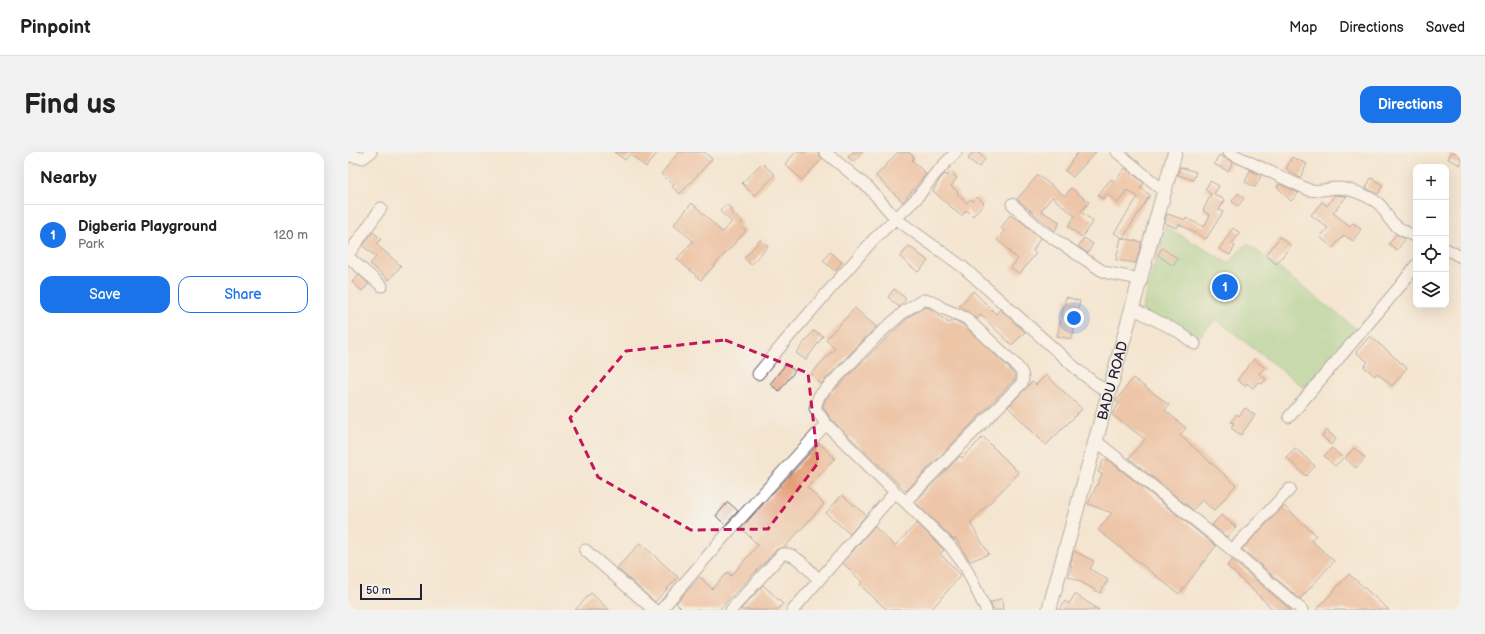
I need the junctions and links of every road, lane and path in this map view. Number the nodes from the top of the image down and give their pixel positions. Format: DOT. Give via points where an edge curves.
graph roads {
  1 [pos="371,152"];
  2 [pos="825,152"];
  3 [pos="956,152"];
  4 [pos="1117,152"];
  5 [pos="1175,152"];
  6 [pos="1228,152"];
  7 [pos="348,156"];
  8 [pos="1164,191"];
  9 [pos="1012,204"];
  10 [pos="381,208"];
  11 [pos="896,218"];
  12 [pos="1414,236"];
  13 [pos="1449,251"];
  14 [pos="348,256"];
  15 [pos="1461,257"];
  16 [pos="1413,269"];
  17 [pos="1140,279"];
  18 [pos="382,286"];
  19 [pos="1132,308"];
  20 [pos="1195,344"];
  21 [pos="758,374"];
  22 [pos="1108,392"];
  23 [pos="1289,417"];
  24 [pos="826,424"];
  25 [pos="1096,441"];
  26 [pos="1290,489"];
  27 [pos="895,492"];
  28 [pos="905,502"];
  29 [pos="585,550"];
  30 [pos="1232,550"];
  31 [pos="819,580"];
  32 [pos="654,610"];
  33 [pos="661,610"];
  34 [pos="731,610"];
  35 [pos="793,610"];
  36 [pos="986,610"];
  37 [pos="1049,610"];
  38 [pos="1302,610"];
  1 -- 7 [label="street" via="363,158"];
  2 -- 11 [label="street" via="869,188"];
  3 -- 11 [label="street" via="916,199"];
  4 -- 8 [label="street"];
  5 -- 8 [label="main road, BADU ROAD"];
  6 -- 12 [label="street" via="1309,190 1318,192 1340,188 1361,194 1384,208 1394,224"];
  8 -- 17 [label="main road, BADU ROAD"];
  9 -- 17 [label="street" via="1042,231 1101,270"];
  10 -- 14 [label="street"];
  11 -- 21 [label="street" via="873,240"];
  11 -- 22 [label="street" via="963,267 1080,372"];
  13 -- 15 [label="street"];
  14 -- 18 [label="street"];
  16 -- 23 [label="street"];
  17 -- 19 [label="main road, BADU ROAD"];
  19 -- 20 [label="street" via="1179,332"];
  19 -- 22 [label="main road, BADU ROAD"];
  22 -- 25 [label="main road, BADU ROAD"];
  24 -- 27 [label="street"];
  24 -- 28 [label="street" via="815,408 819,396 879,334 916,302 932,301 942,308 955,312 966,318 993,342 1022,372 1022,383"];
  24 -- 33 [label="street"];
  25 -- 30 [label="street"];
  25 -- 37 [label="main road, BADU ROAD"];
  26 -- 30 [label="street"];
  27 -- 28 [label="street"];
  27 -- 31 [label="street"];
  28 -- 36 [label="street" via="958,557"];
  29 -- 32 [label="street"];
  30 -- 38 [label="street"];
  31 -- 34 [label="street" via="795,557 787,553 782,554"];
  31 -- 35 [label="street"];
}
